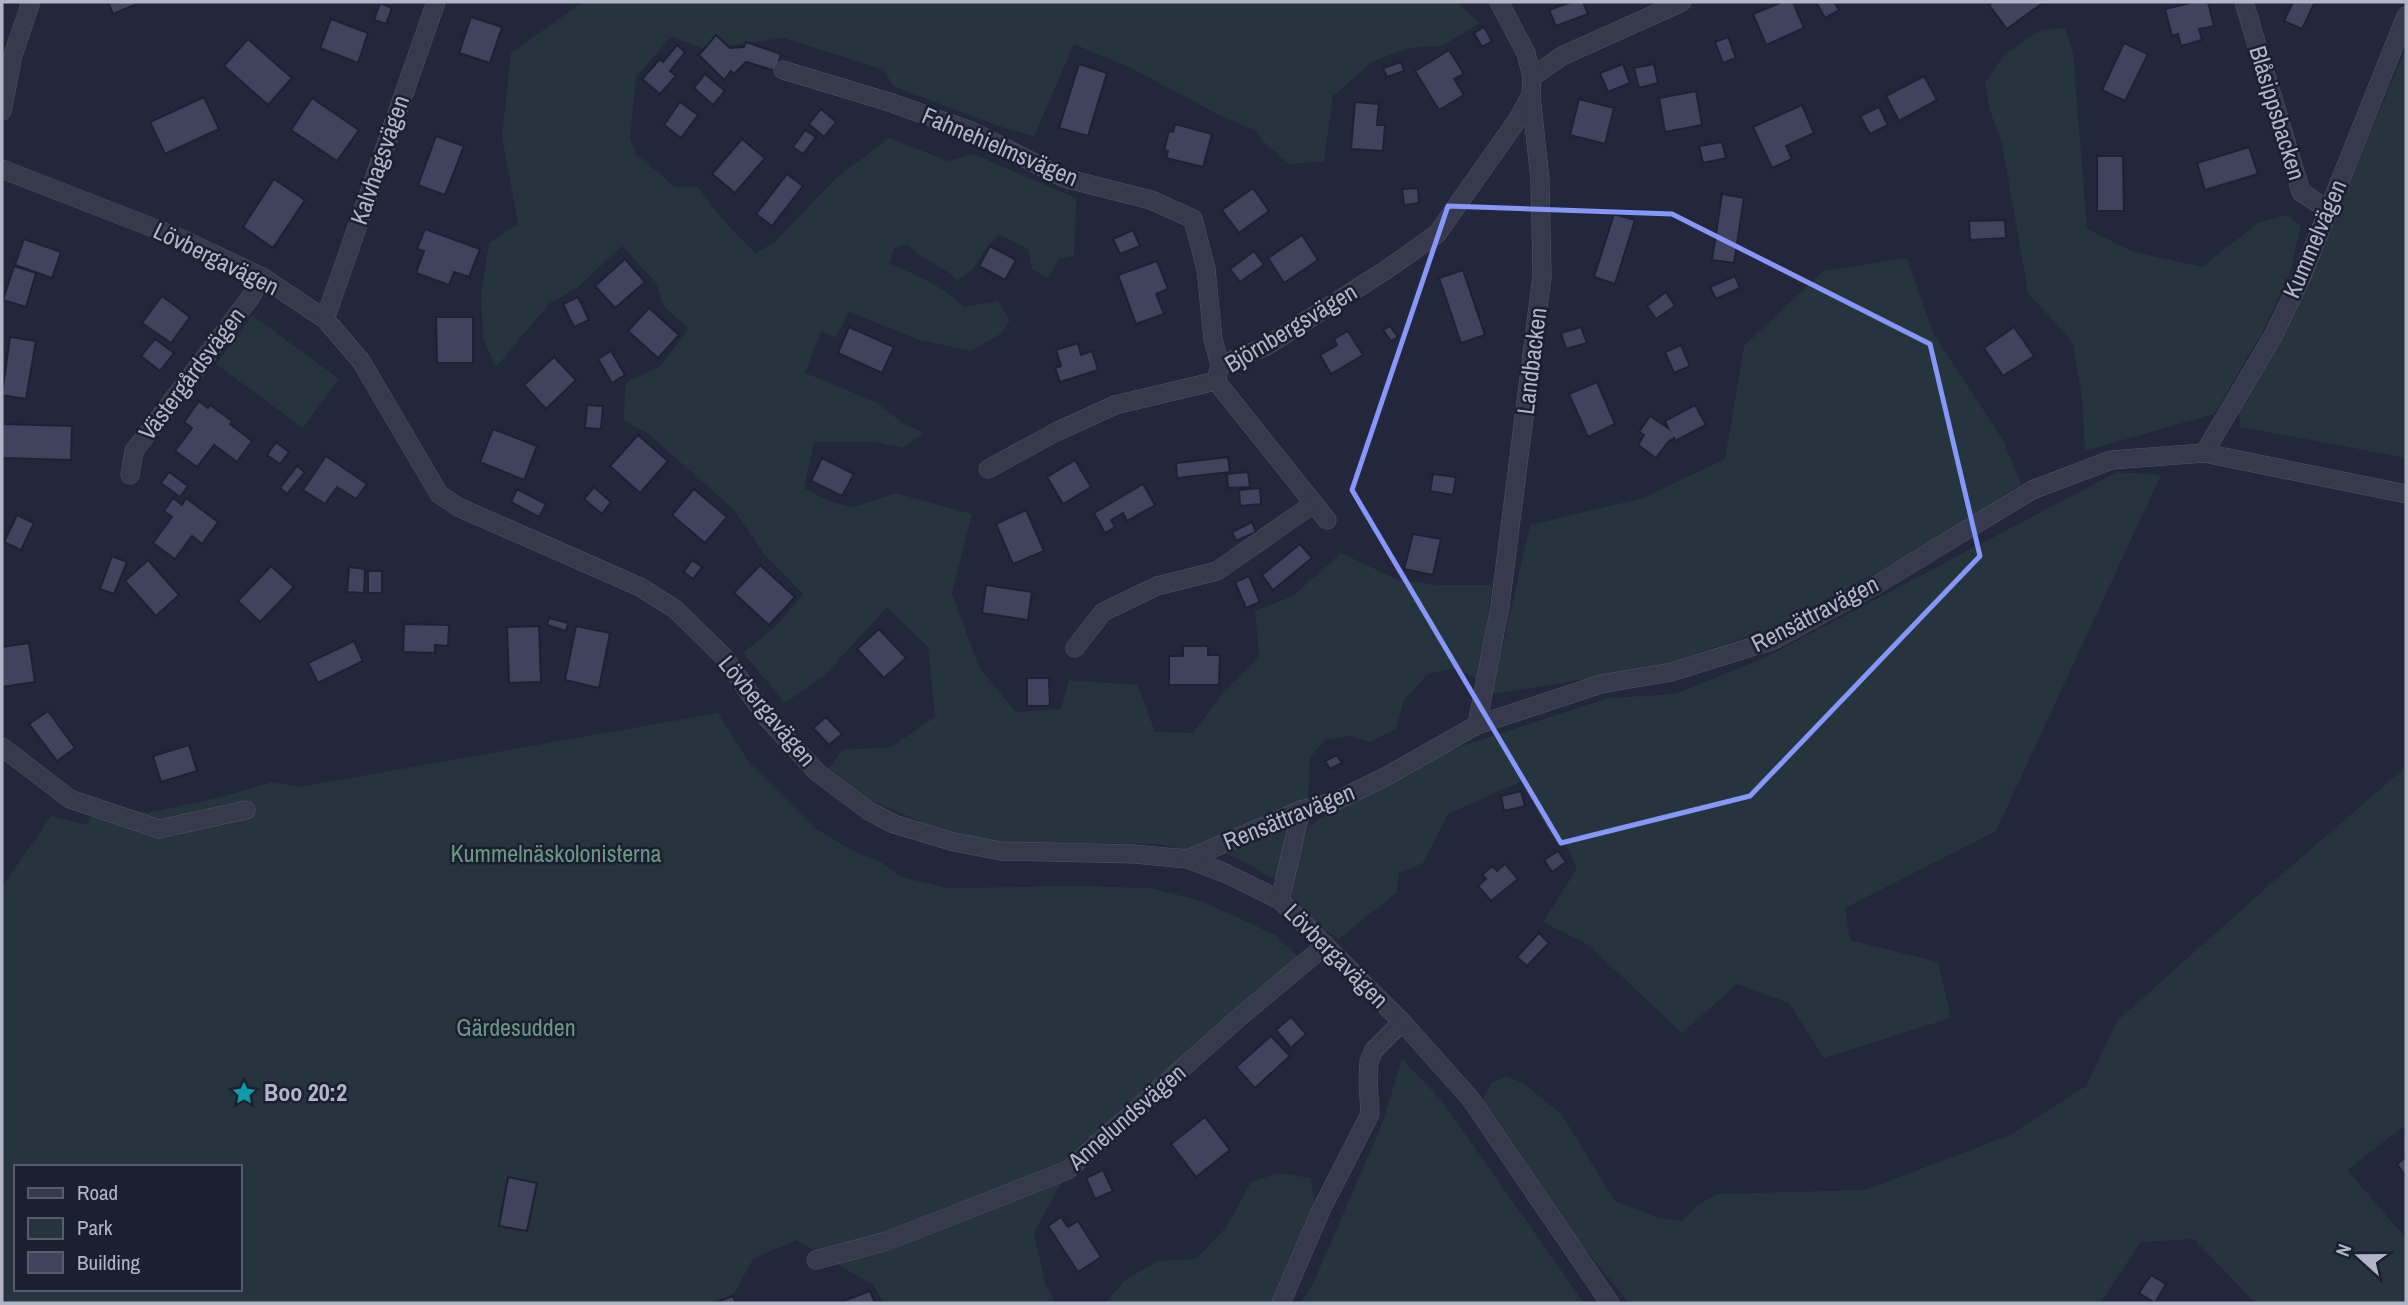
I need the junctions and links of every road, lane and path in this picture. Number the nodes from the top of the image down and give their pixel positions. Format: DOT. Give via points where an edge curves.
graph roads {
  1 [pos="32,2"];
  2 [pos="436,2"];
  3 [pos="1499,2"];
  4 [pos="1682,2"];
  5 [pos="2244,2"];
  6 [pos="2406,16"];
  7 [pos="783,70"];
  8 [pos="1532,86"];
  9 [pos="2,111"];
  10 [pos="2,169"];
  11 [pos="2328,210"];
  12 [pos="262,277"];
  13 [pos="325,318"];
  14 [pos="1218,373"];
  15 [pos="2204,453"];
  16 [pos="988,469"];
  17 [pos="130,475"];
  18 [pos="2406,494"];
  19 [pos="1313,504"];
  20 [pos="1327,520"];
  21 [pos="1075,648"];
  22 [pos="1477,725"];
  23 [pos="2,747"];
  24 [pos="246,810"];
  25 [pos="1301,810"];
  26 [pos="1188,859"];
  27 [pos="1280,900"];
  28 [pos="1326,945"];
  29 [pos="1402,1022"];
  30 [pos="816,1260"];
  31 [pos="1281,1303"];
  32 [pos="1609,1303"];
  1 -- 9 [label="street" via="13,55"];
  2 -- 13 [label="street, Kalvhagsvägen"];
  3 -- 8 [label="street, Landbacken" via="1526,53"];
  4 -- 8 [label="street, Björnbergsvägen" via="1562,56"];
  5 -- 11 [label="street, Blåsippsbacken" via="2301,192"];
  6 -- 11 [label="street, Kummelvägen"];
  7 -- 14 [label="street, Fahnehielmsvägen" via="971,131 1064,178 1151,200 1193,219 1206,269"];
  8 -- 14 [label="street, Björnbergsvägen" via="1518,119 1437,234"];
  8 -- 22 [label="street, Landbacken" via="1542,276 1500,606"];
  10 -- 12 [label="street, Lövbergavägen" via="182,239"];
  11 -- 15 [label="street, Kummelvägen" via="2273,336"];
  12 -- 13 [label="street, Lövbergavägen"];
  12 -- 17 [label="street, Västergårdsvägen" via="134,450"];
  13 -- 26 [label="street, Lövbergavägen" via="361,361 439,494 458,507 640,587 675,609 724,657 767,718 818,773 869,811 894,824 1001,851"];
  14 -- 16 [label="street, Björnbergsvägen" via="1115,405"];
  14 -- 19 [label="street, Fahnehielmsvägen"];
  15 -- 18 [label="street, Rensättravägen"];
  15 -- 22 [label="street, Rensättravägen" via="2111,460 2032,490 1876,585 1774,640 1671,672 1601,684"];
  19 -- 20 [label="street, Fahnehielmsvägen"];
  19 -- 21 [label="street" via="1217,571 1157,586 1103,612"];
  22 -- 25 [label="street, Rensättravägen" via="1336,802"];
  23 -- 24 [label="street" via="70,799 159,829"];
  25 -- 26 [label="street, Rensättravägen"];
  25 -- 27 [label="street"];
  26 -- 27 [label="street, Lövbergavägen"];
  27 -- 28 [label="street, Lövbergavägen"];
  28 -- 29 [label="street, Lövbergavägen"];
  28 -- 30 [label="street, Annelundsvägen" via="1068,1170 887,1241"];
  29 -- 31 [label="street" via="1374,1050 1369,1062 1370,1114"];
  29 -- 32 [label="street, Lövbergavägen" via="1470,1098"];
}
